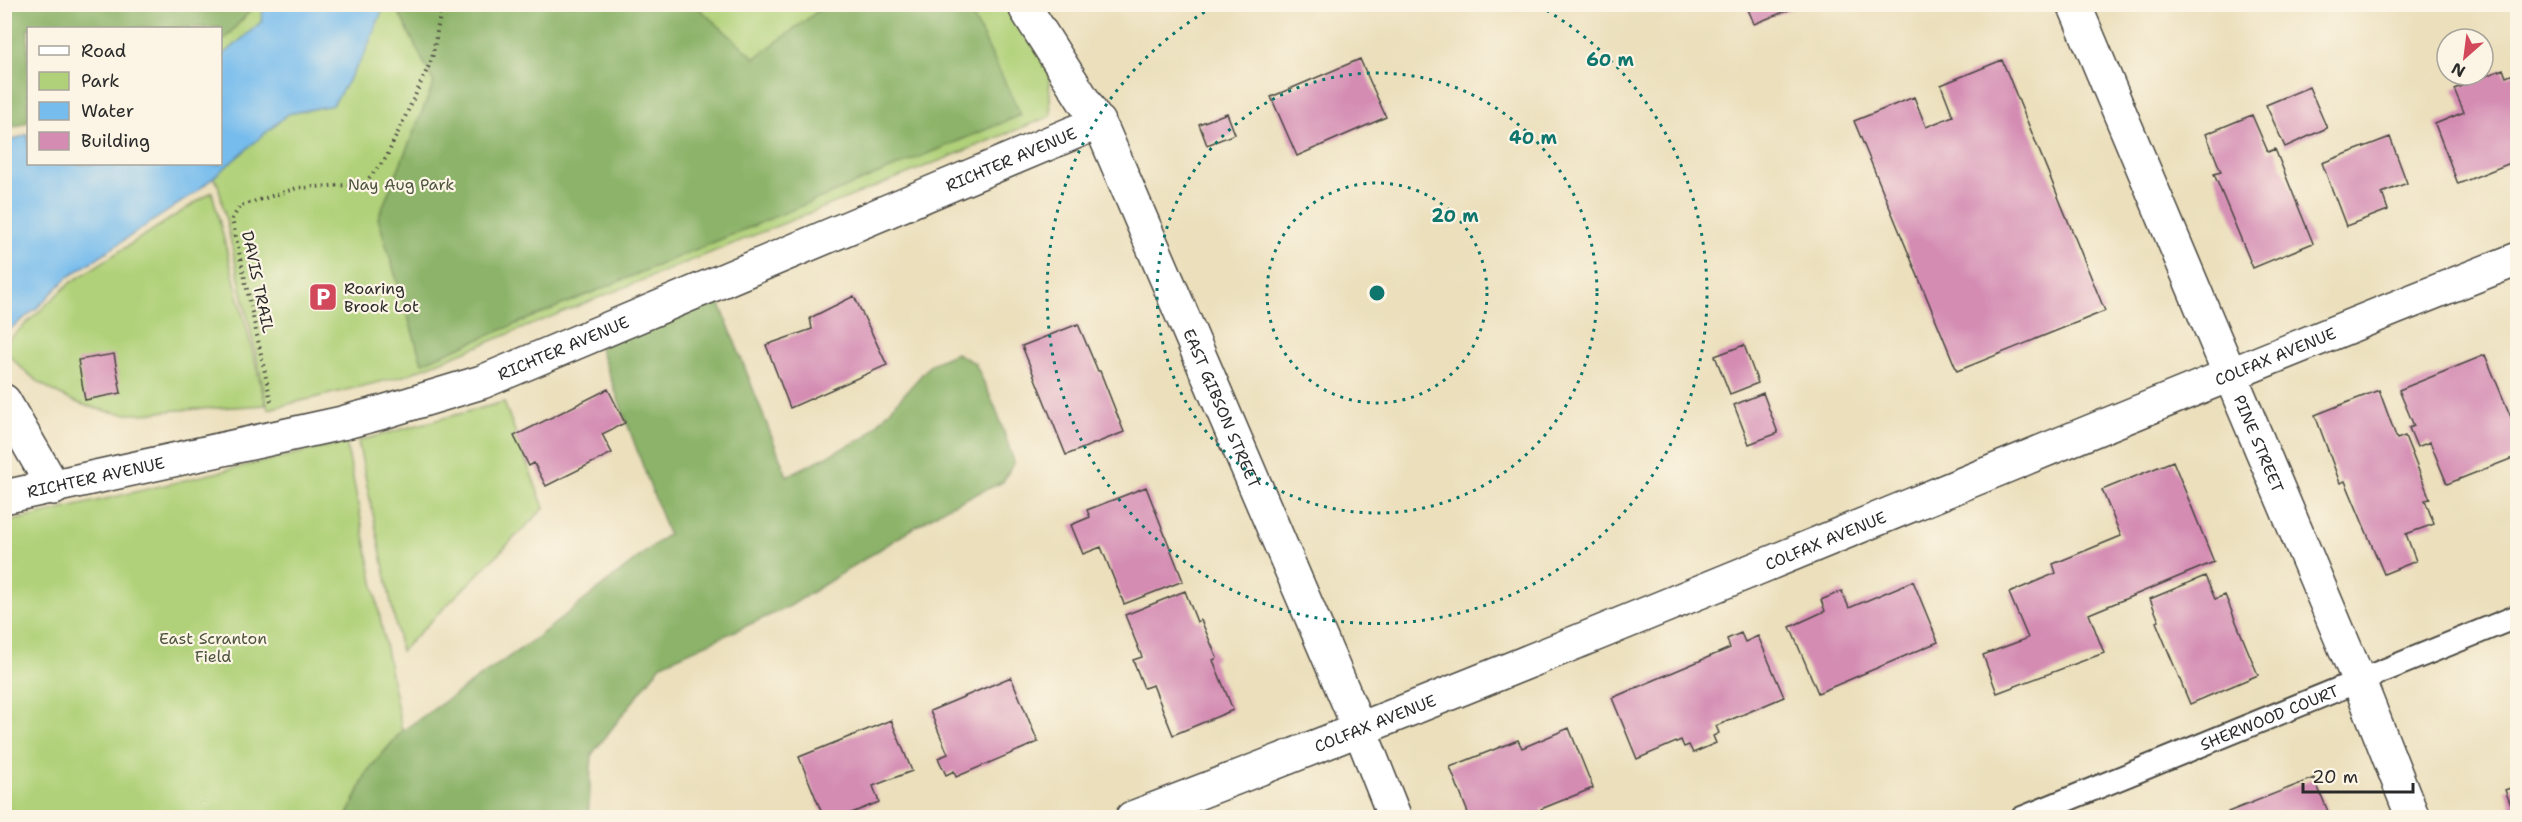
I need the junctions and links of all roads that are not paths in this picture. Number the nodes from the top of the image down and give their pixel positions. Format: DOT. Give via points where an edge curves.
graph roads {
  1 [pos="2074,4"];
  2 [pos="1026,9"];
  3 [pos="1099,123"];
  4 [pos="2517,259"];
  5 [pos="2228,373"];
  6 [pos="4,401"];
  7 [pos="54,488"];
  8 [pos="4,497"];
  9 [pos="2517,616"];
  10 [pos="2359,681"];
  11 [pos="1360,730"];
  12 [pos="1132,818"];
  13 [pos="1395,818"];
  14 [pos="2022,818"];
  15 [pos="2412,818"];
  1 -- 5 [label="street, PINE STREET"];
  2 -- 3 [label="street, EAST GIBSON STREET"];
  3 -- 7 [label="street, RICHTER AVENUE" via="482,382 384,412"];
  3 -- 11 [label="street, EAST GIBSON STREET"];
  4 -- 5 [label="street, COLFAX AVENUE"];
  5 -- 10 [label="street, PINE STREET"];
  5 -- 11 [label="street, COLFAX AVENUE"];
  6 -- 7 [label="street"];
  7 -- 8 [label="street, RICHTER AVENUE"];
  9 -- 10 [label="lane, SHERWOOD COURT"];
  10 -- 14 [label="lane, SHERWOOD COURT"];
  10 -- 15 [label="street, PINE STREET"];
  11 -- 12 [label="street, COLFAX AVENUE"];
  11 -- 13 [label="street, EAST GIBSON STREET"];
}
